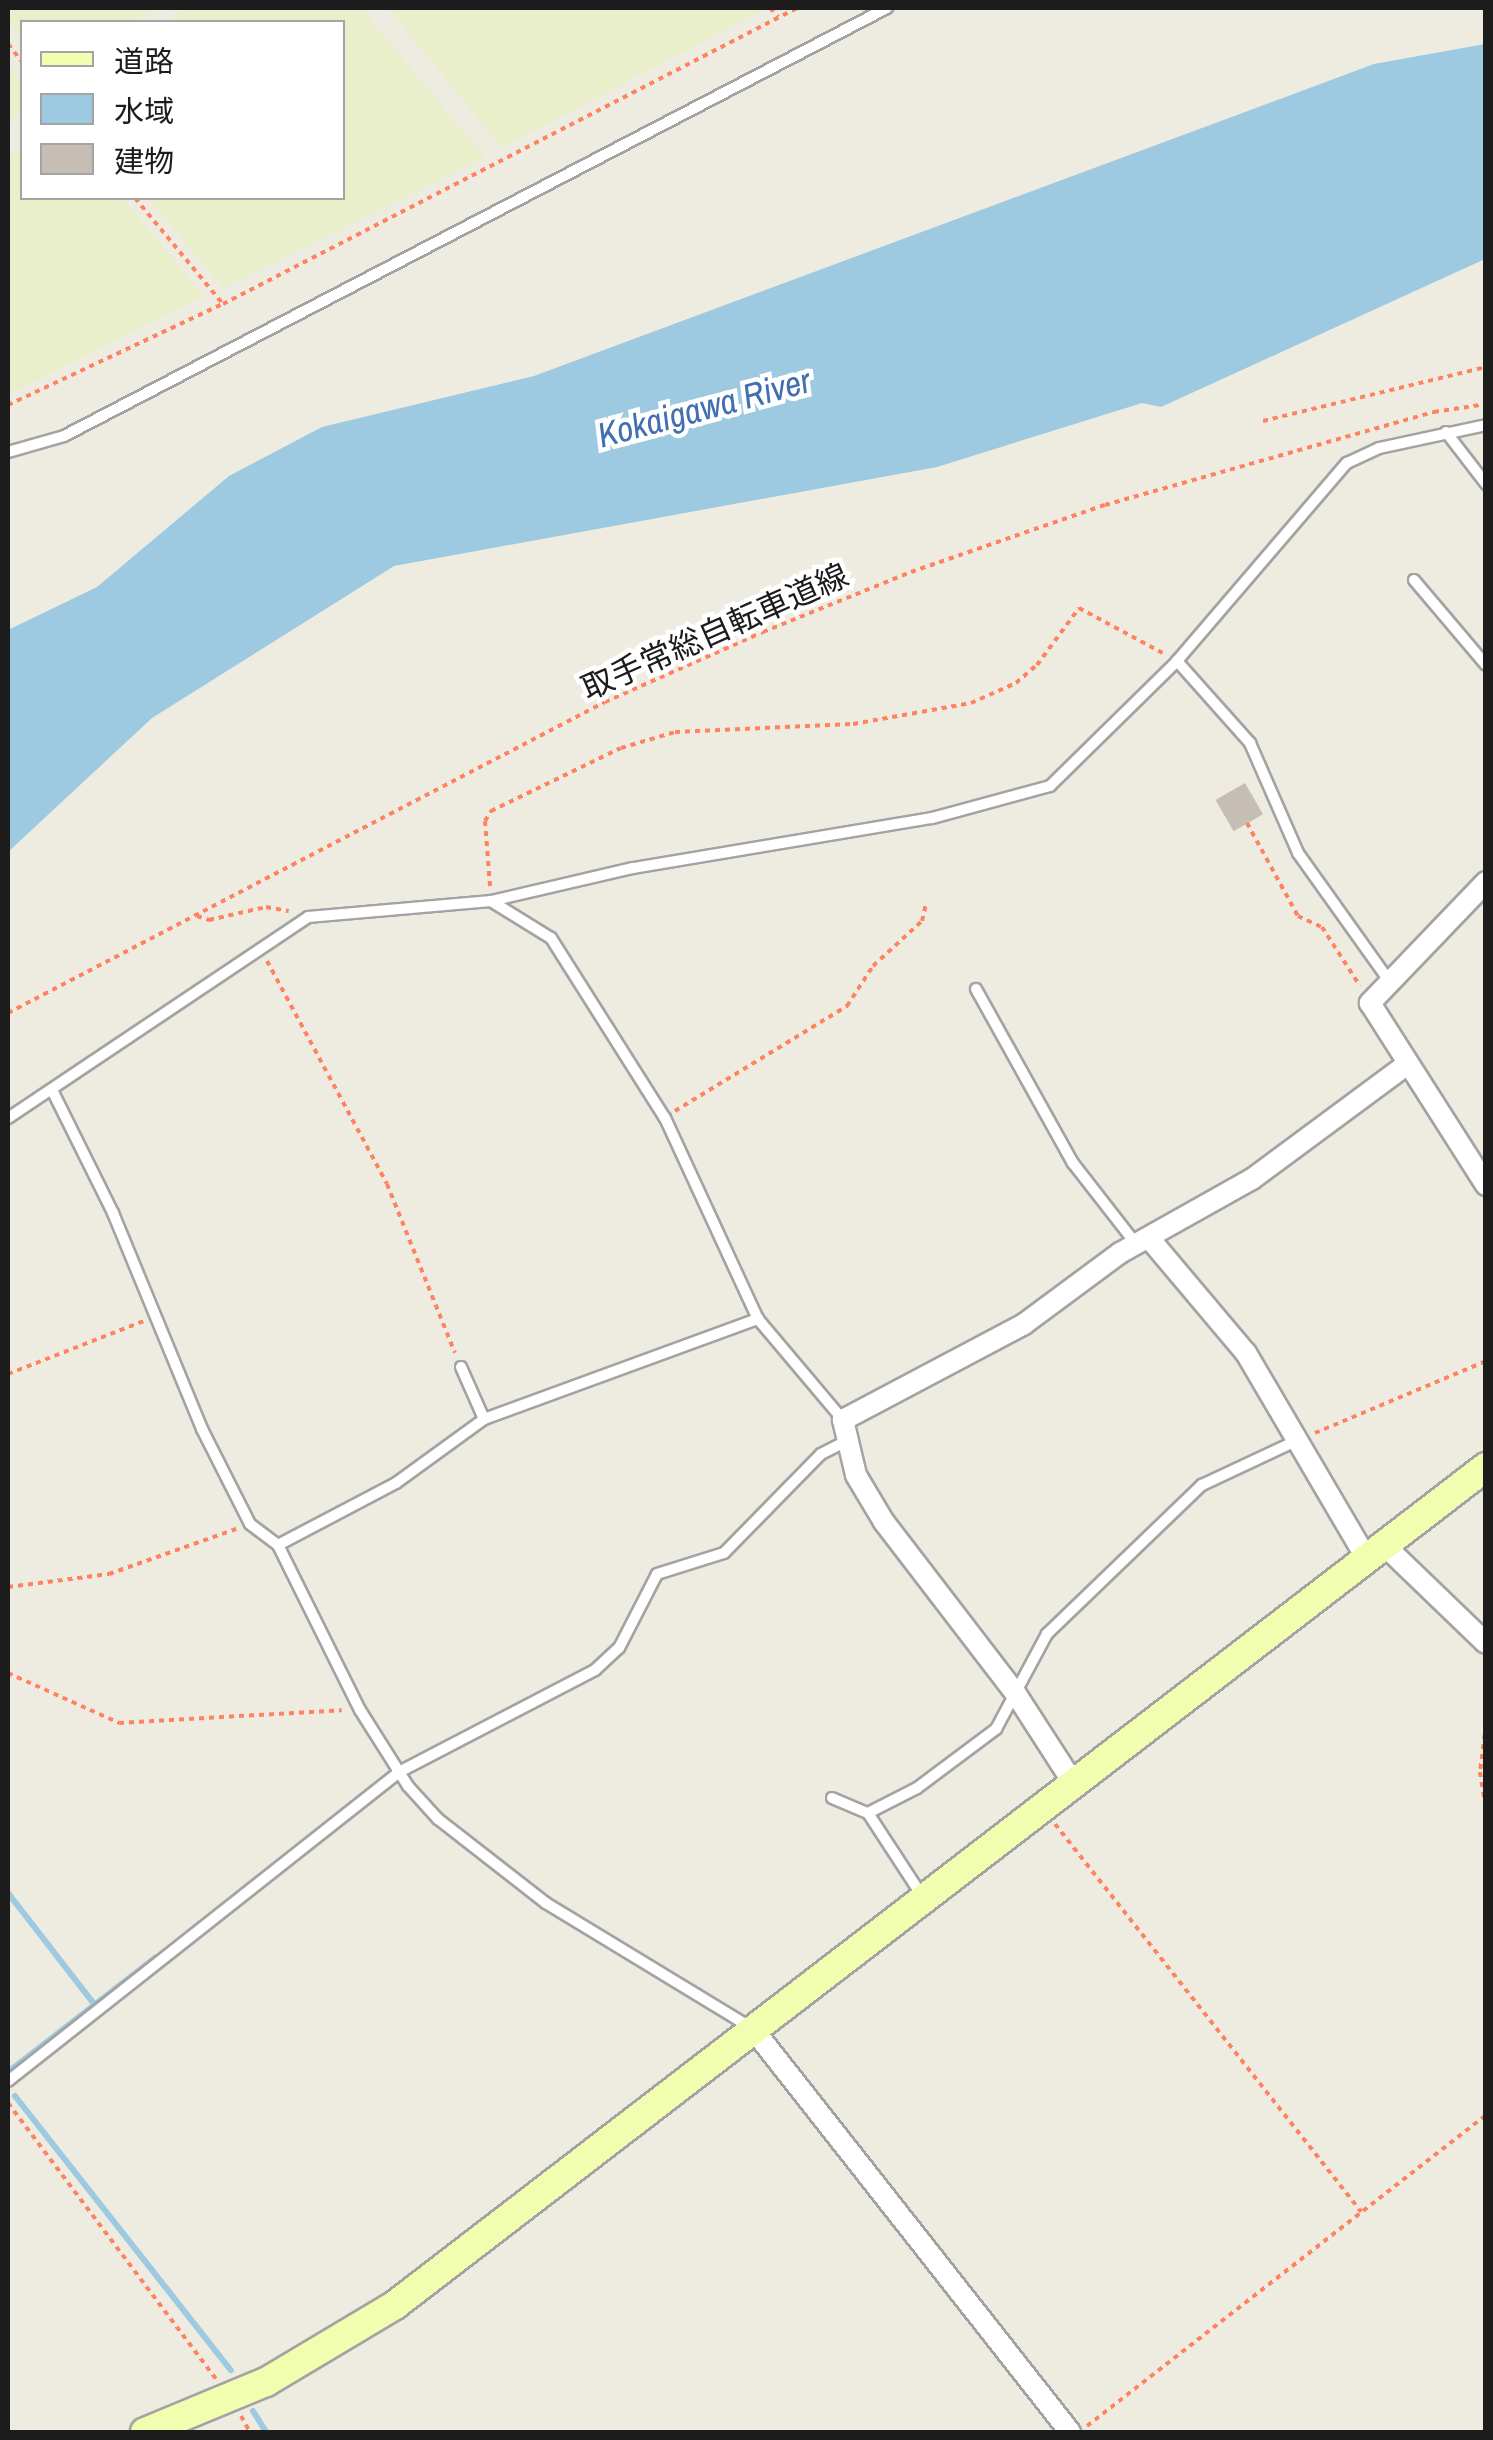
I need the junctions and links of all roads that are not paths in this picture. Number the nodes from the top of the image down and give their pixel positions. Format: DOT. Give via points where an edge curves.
graph roads {
  1 [pos="887,8"];
  2 [pos="1486,425"];
  3 [pos="1446,432"];
  4 [pos="8,452"];
  5 [pos="1486,484"];
  6 [pos="1414,580"];
  7 [pos="1177,661"];
  8 [pos="1486,665"];
  9 [pos="1486,882"];
  10 [pos="490,900"];
  11 [pos="1387,978"];
  12 [pos="976,989"];
  13 [pos="1406,1065"];
  14 [pos="53,1092"];
  15 [pos="8,1118"];
  16 [pos="1486,1186"];
  17 [pos="1142,1242"];
  18 [pos="758,1319"];
  19 [pos="461,1366"];
  20 [pos="484,1418"];
  21 [pos="844,1431"];
  22 [pos="1301,1438"];
  23 [pos="1486,1468"];
  24 [pos="278,1545"];
  25 [pos="1375,1552"];
  26 [pos="1486,1642"];
  27 [pos="1016,1694"];
  28 [pos="399,1772"];
  29 [pos="1074,1784"];
  30 [pos="832,1798"];
  31 [pos="868,1813"];
  32 [pos="924,1900"];
  33 [pos="753,2029"];
  34 [pos="8,2081"];
  35 [pos="145,2432"];
  36 [pos="1070,2432"];
  1 -- 4 [label="lane" via="64,436"];
  2 -- 3 [label="lane"];
  3 -- 5 [label="lane"];
  3 -- 7 [label="lane" via="1347,463"];
  6 -- 8 [label="lane"];
  7 -- 10 [label="lane" via="1050,786 932,818 633,868"];
  7 -- 11 [label="lane" via="1250,743 1298,853"];
  9 -- 11 [label="street"];
  10 -- 14 [label="lane" via="308,916"];
  10 -- 18 [label="lane" via="551,938 665,1118"];
  11 -- 13 [label="street" via="1370,1003"];
  12 -- 17 [label="lane" via="1073,1164"];
  13 -- 16 [label="street"];
  13 -- 17 [label="street" via="1252,1178"];
  14 -- 15 [label="lane"];
  14 -- 24 [label="lane" via="250,1524"];
  17 -- 21 [label="street" via="1024,1324"];
  17 -- 22 [label="street" via="1246,1353"];
  18 -- 20 [label="lane"];
  18 -- 21 [label="lane"];
  19 -- 20 [label="lane"];
  20 -- 24 [label="lane" via="396,1483"];
  21 -- 27 [label="street" via="884,1522"];
  21 -- 28 [label="lane" via="724,1553 657,1574 619,1648 594,1670"];
  22 -- 25 [label="street"];
  22 -- 27 [label="lane" via="1228,1471 1184,1500 1046,1634"];
  23 -- 25 [label="street"];
  24 -- 28 [label="lane" via="360,1710"];
  25 -- 26 [label="street"];
  25 -- 29 [label="street"];
  27 -- 29 [label="street"];
  27 -- 31 [label="lane" via="1008,1716 975,1747"];
  28 -- 33 [label="lane" via="438,1819 546,1903"];
  28 -- 34 [label="lane"];
  29 -- 32 [label="street"];
  30 -- 31 [label="lane"];
  31 -- 32 [label="lane"];
  32 -- 33 [label="street"];
  33 -- 35 [label="street" via="395,2305 231,2399"];
  33 -- 36 [label="street"];
}
